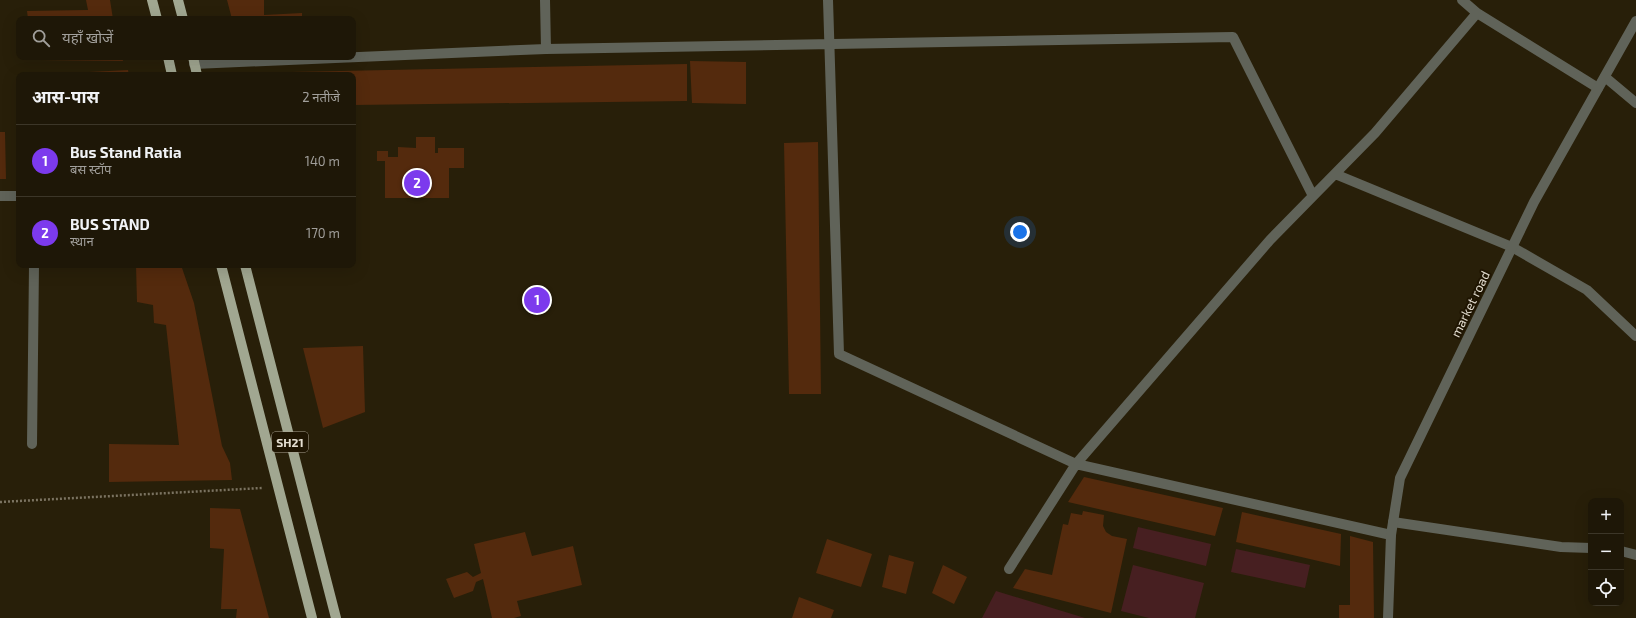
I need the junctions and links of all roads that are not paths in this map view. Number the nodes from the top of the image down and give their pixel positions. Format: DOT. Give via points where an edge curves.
graph roads {
  1 [pos="152,0"];
  2 [pos="178,0"];
  3 [pos="546,0"];
  4 [pos="828,0"];
  5 [pos="1462,0"];
  6 [pos="1477,13"];
  7 [pos="156,16"];
  8 [pos="182,16"];
  9 [pos="1636,21"];
  10 [pos="829,43"];
  11 [pos="546,48"];
  12 [pos="356,55"];
  13 [pos="169,60"];
  14 [pos="221,60"];
  15 [pos="194,61"];
  16 [pos="171,72"];
  17 [pos="196,72"];
  18 [pos="1605,77"];
  19 [pos="1598,88"];
  20 [pos="1636,103"];
  21 [pos="1335,174"];
  22 [pos="0,196"];
  23 [pos="16,196"];
  24 [pos="1313,196"];
  25 [pos="1512,247"];
  26 [pos="34,268"];
  27 [pos="222,268"];
  28 [pos="246,268"];
  29 [pos="1636,336"];
  30 [pos="32,444"];
  31 [pos="1076,464"];
  32 [pos="1393,522"];
  33 [pos="1391,535"];
  34 [pos="1588,548"];
  35 [pos="1624,552"];
  36 [pos="1636,556"];
  37 [pos="1009,569"];
  38 [pos="312,618"];
  39 [pos="336,618"];
  40 [pos="1388,618"];
  1 -- 7 [label="main road"];
  2 -- 8 [label="main road"];
  3 -- 11 [label="street"];
  4 -- 10 [label="street"];
  5 -- 6 [label="street"];
  6 -- 19 [label="street"];
  6 -- 21 [label="street" via="1375,133"];
  9 -- 18 [label="street, market road"];
  10 -- 11 [label="street"];
  10 -- 24 [label="street" via="1233,37"];
  10 -- 31 [label="street" via="839,354"];
  11 -- 12 [label="street"];
  13 -- 16 [label="main road"];
  14 -- 15 [label="street"];
  15 -- 17 [label="main road"];
  18 -- 19 [label="street, market road"];
  18 -- 20 [label="street"];
  19 -- 25 [label="street, market road" via="1534,202"];
  21 -- 24 [label="street"];
  21 -- 25 [label="street"];
  22 -- 23 [label="street"];
  24 -- 31 [label="street" via="1270,240"];
  25 -- 29 [label="street" via="1587,290"];
  25 -- 32 [label="street, market road" via="1400,478"];
  26 -- 30 [label="street"];
  27 -- 38 [label="main road, SH21"];
  28 -- 39 [label="main road, SH21"];
  31 -- 33 [label="street"];
  31 -- 37 [label="street"];
  32 -- 33 [label="street, market road"];
  32 -- 34 [label="street" via="1561,547"];
  33 -- 40 [label="street, market road"];
  35 -- 36 [label="street"];
}
